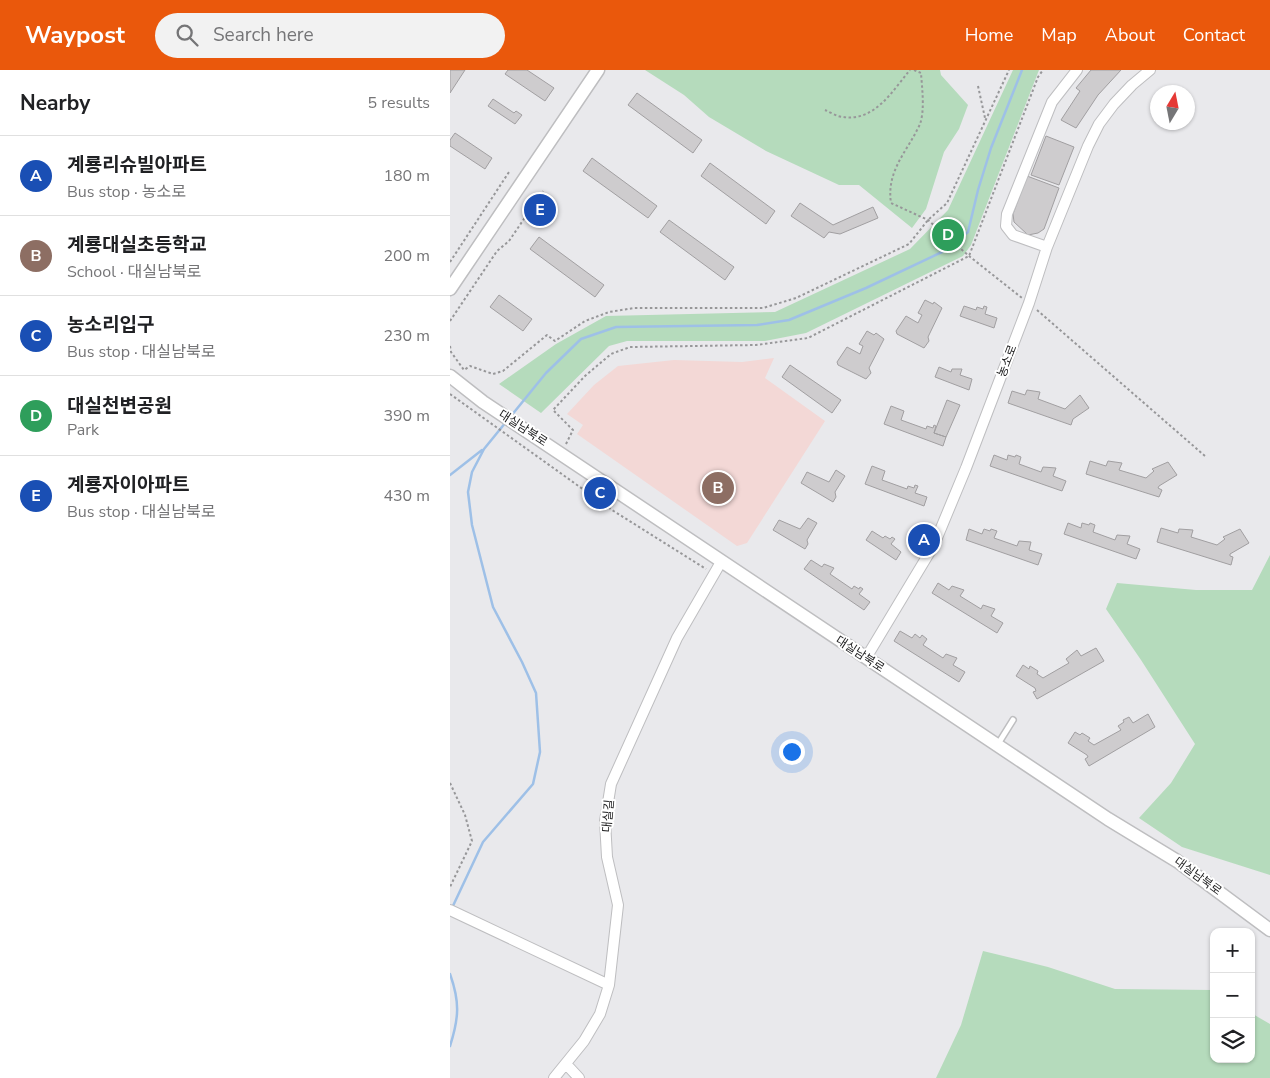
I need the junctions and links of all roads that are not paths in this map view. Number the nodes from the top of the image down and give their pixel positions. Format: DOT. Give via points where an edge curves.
graph roads {
  1 [pos="598,70"];
  2 [pos="1077,70"];
  3 [pos="1150,70"];
  4 [pos="1047,247"];
  5 [pos="450,289"];
  6 [pos="450,376"];
  7 [pos="721,562"];
  8 [pos="866,658"];
  9 [pos="1013,720"];
  10 [pos="998,744"];
  11 [pos="452,911"];
  12 [pos="1270,930"];
  13 [pos="609,985"];
  14 [pos="566,1064"];
  15 [pos="554,1078"];
  16 [pos="579,1078"];
  1 -- 5 [label="street"];
  2 -- 4 [label="street" via="1052,102 1007,214 1006,226 1013,235"];
  3 -- 4 [label="street, 농소로" via="1132,84 1099,124"];
  4 -- 8 [label="street, 농소로" via="1029,303 934,545"];
  6 -- 7 [label="street, 대실남북로" via="483,402"];
  7 -- 8 [label="street, 대실남북로"];
  7 -- 13 [label="street, 대실길" via="677,638 611,784 605,821 607,858 618,905"];
  8 -- 10 [label="street, 대실남북로"];
  9 -- 10 [label="lane"];
  10 -- 12 [label="street, 대실남북로" via="1108,819 1177,860"];
  11 -- 13 [label="street"];
  13 -- 14 [label="street, 대실길" via="600,1014"];
  14 -- 15 [label="street, 대실길"];
  14 -- 16 [label="street"];
}
